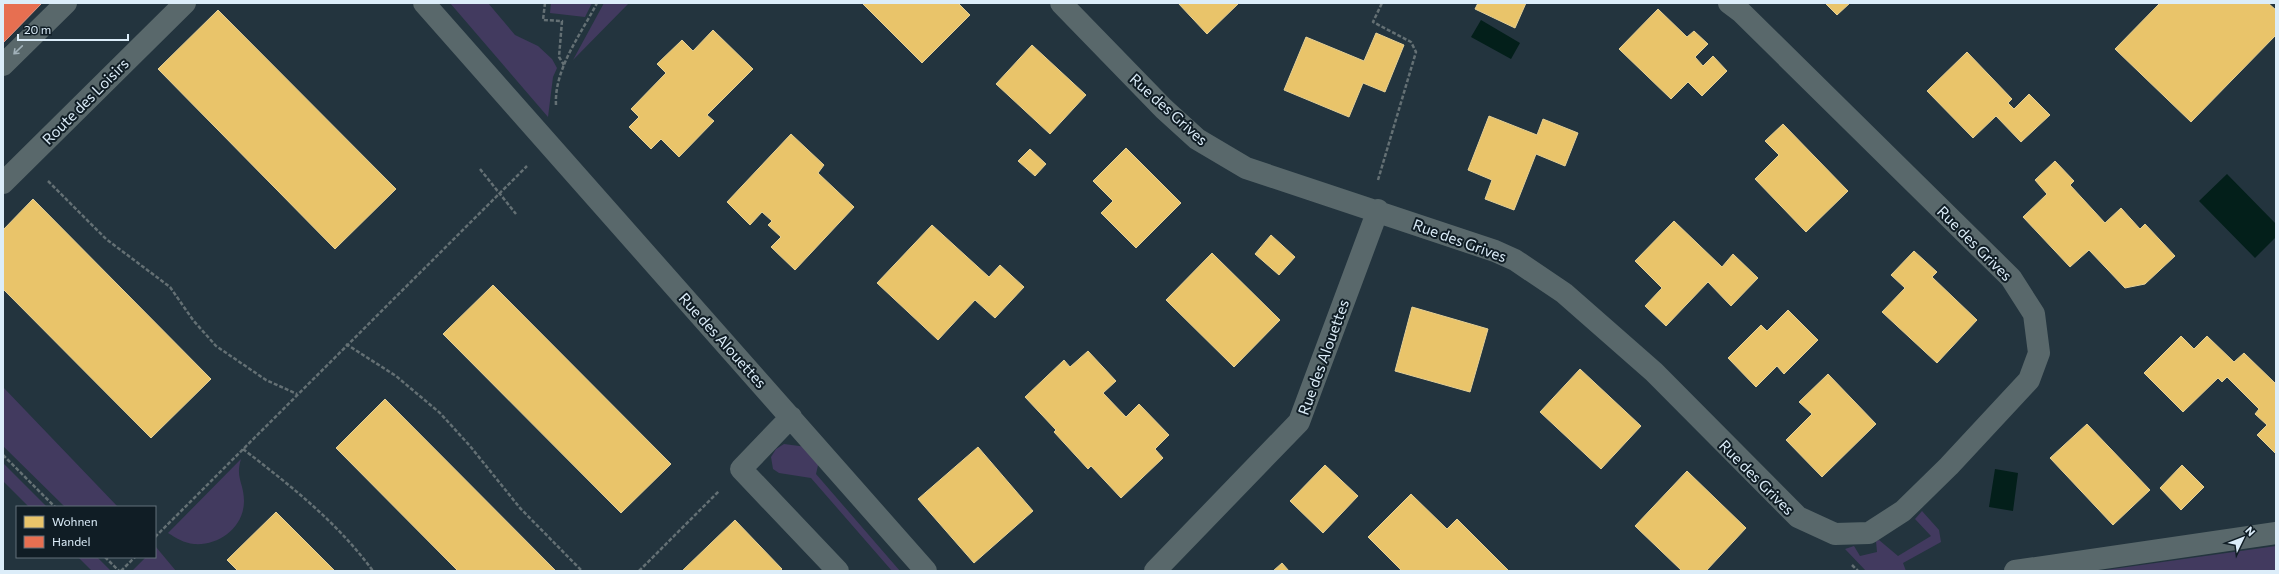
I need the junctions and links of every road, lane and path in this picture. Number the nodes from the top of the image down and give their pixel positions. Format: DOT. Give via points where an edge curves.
graph roads {
  1 [pos="66,3"];
  2 [pos="184,3"];
  3 [pos="424,3"];
  4 [pos="545,3"];
  5 [pos="1061,3"];
  6 [pos="1382,3"];
  7 [pos="1729,3"];
  8 [pos="3,65"];
  9 [pos="564,65"];
  10 [pos="549,144"];
  11 [pos="27,160"];
  12 [pos="480,169"];
  13 [pos="3,183"];
  14 [pos="1378,183"];
  15 [pos="499,192"];
  16 [pos="1378,210"];
  17 [pos="516,214"];
  18 [pos="346,344"];
  19 [pos="297,394"];
  20 [pos="791,417"];
  21 [pos="243,448"];
  22 [pos="3,455"];
  23 [pos="740,469"];
  24 [pos="54,506"];
  25 [pos="2276,533"];
  26 [pos="156,536"];
  27 [pos="106,558"];
  28 [pos="134,558"];
  29 [pos="120,571"];
  30 [pos="373,571"];
  31 [pos="582,571"];
  32 [pos="639,571"];
  33 [pos="838,571"];
  34 [pos="926,571"];
  35 [pos="1155,571"];
  36 [pos="2015,571"];
  1 -- 8 [label="street, one-way"];
  2 -- 11 [label="street, Route des Loisirs"];
  3 -- 10 [label="street, Rue des Alouettes"];
  4 -- 9 [label="path" via="543,20 562,21 559,57"];
  5 -- 16 [label="street, Rue des Grives" via="1164,110 1197,138 1246,168"];
  6 -- 14 [label="path" via="1373,22 1411,42 1416,52"];
  7 -- 16 [label="street, Rue des Grives" via="2011,278 2034,314 2039,353 2029,380 1903,511 1869,533 1835,534 1798,517 1654,372 1564,293 1515,260"];
  10 -- 15 [label="path"];
  10 -- 20 [label="street, Rue des Alouettes"];
  11 -- 13 [label="street, Route des Loisirs"];
  11 -- 19 [label="path" via="106,239 170,287 193,320 216,346 266,380"];
  12 -- 15 [label="path"];
  15 -- 17 [label="path"];
  15 -- 18 [label="path"];
  16 -- 35 [label="street, Rue des Alouettes" via="1299,422"];
  18 -- 19 [label="path"];
  18 -- 31 [label="path" via="396,376 440,413 520,508"];
  19 -- 21 [label="path"];
  20 -- 23 [label="street"];
  20 -- 34 [label="street, Rue des Alouettes"];
  21 -- 26 [label="path"];
  21 -- 30 [label="path" via="306,497 356,547"];
  22 -- 24 [label="path"];
  23 -- 32 [label="path"];
  23 -- 33 [label="street"];
  25 -- 36 [label="street"];
  27 -- 29 [label="path"];
  28 -- 29 [label="path"];
}
